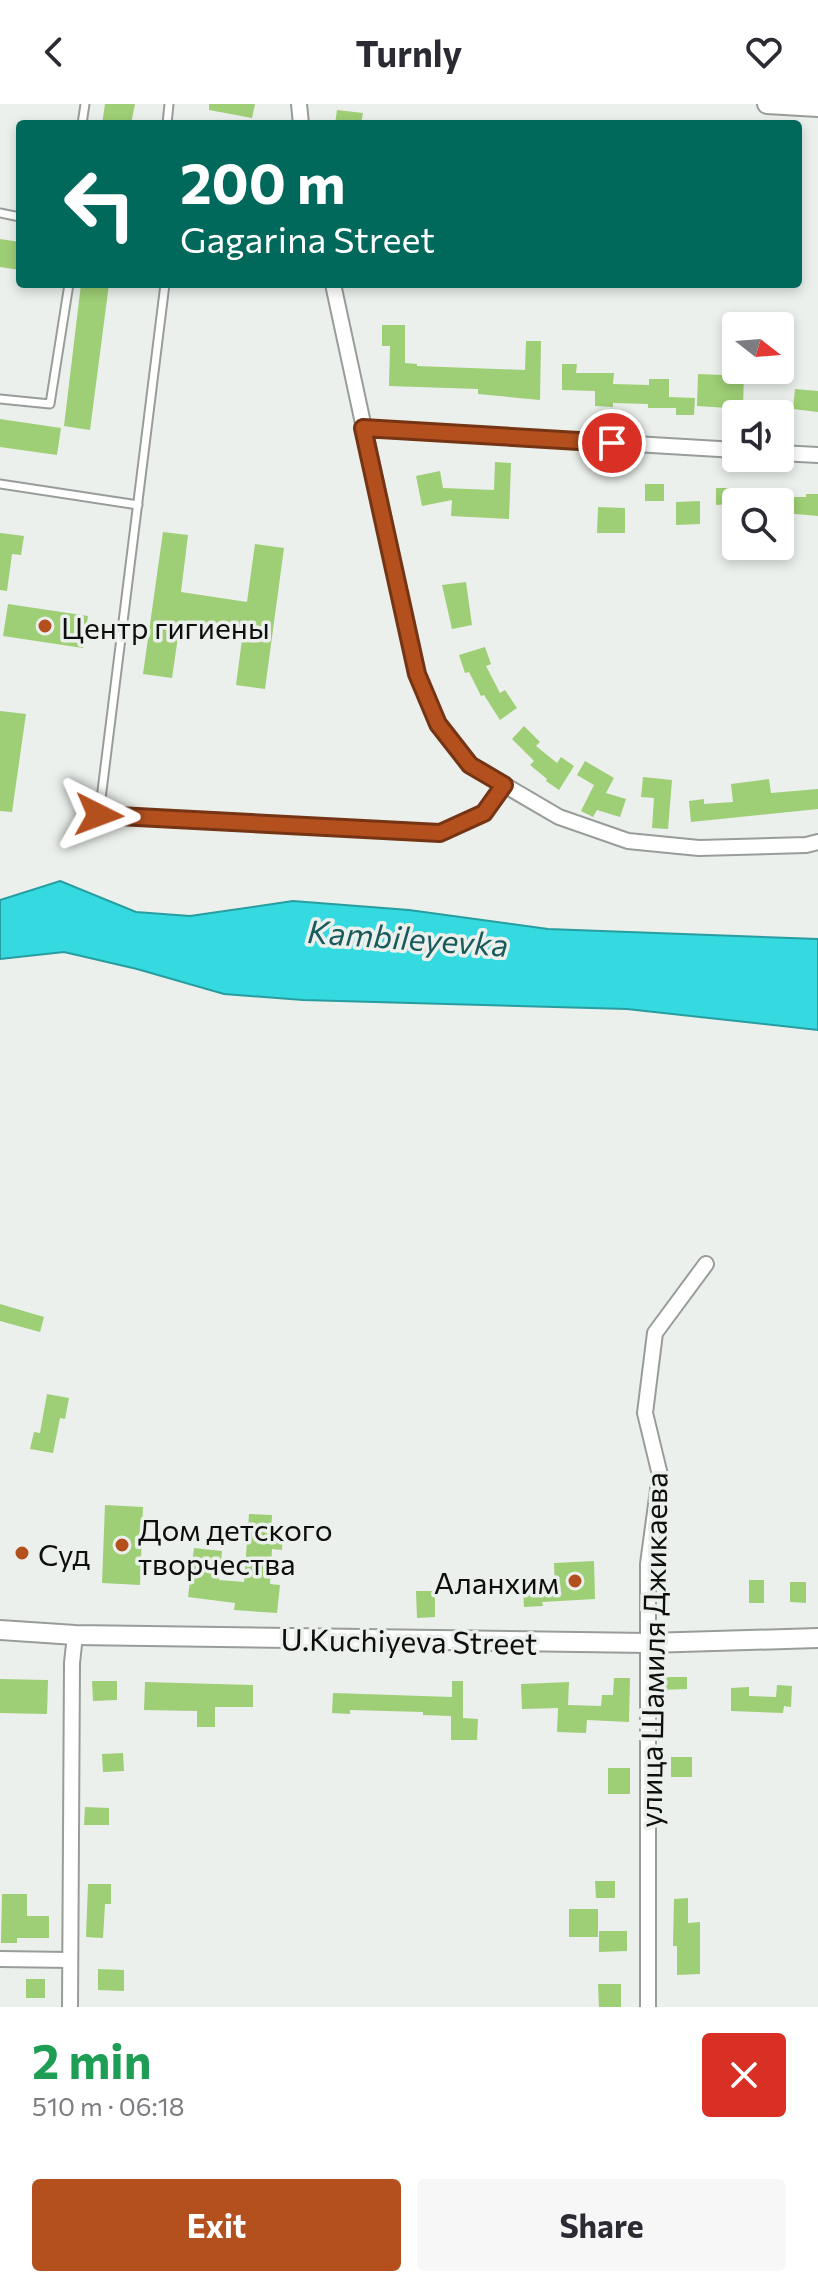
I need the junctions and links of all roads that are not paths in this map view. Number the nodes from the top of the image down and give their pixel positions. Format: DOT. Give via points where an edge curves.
graph roads {
  1 [pos="767,104"];
  2 [pos="818,106"];
  3 [pos="68,288"];
  4 [pos="165,288"];
  5 [pos="334,288"];
  6 [pos="0,399"];
  7 [pos="363,428"];
  8 [pos="722,449"];
  9 [pos="794,454"];
  10 [pos="818,455"];
  11 [pos="0,484"];
  12 [pos="138,505"];
  13 [pos="504,785"];
  14 [pos="818,842"];
  15 [pos="706,1264"];
  16 [pos="0,1630"];
  17 [pos="75,1635"];
  18 [pos="818,1638"];
  19 [pos="648,1643"];
  20 [pos="0,1959"];
  21 [pos="70,1960"];
  22 [pos="70,2007"];
  23 [pos="648,2007"];
  1 -- 2 [label="street"];
  3 -- 6 [label="lane" via="50,404"];
  4 -- 12 [label="lane"];
  5 -- 7 [label="street"];
  7 -- 8 [label="street"];
  7 -- 13 [label="street" via="417,674 438,724 470,765"];
  9 -- 10 [label="street"];
  11 -- 12 [label="lane"];
  12 -- 13 [label="lane" via="99,815 440,833 484,813"];
  13 -- 14 [label="street" via="559,817 628,841 699,848"];
  15 -- 19 [label="street, улица Шамиля Джикаева" via="655,1333 645,1413 660,1475 648,1564"];
  16 -- 17 [label="street, U.Kuchiyeva Street"];
  17 -- 19 [label="street, U.Kuchiyeva Street"];
  17 -- 21 [label="street"];
  18 -- 19 [label="street, U.Kuchiyeva Street"];
  19 -- 23 [label="street, улица Шамиля Джикаева"];
  20 -- 21 [label="street"];
  21 -- 22 [label="street"];
}
